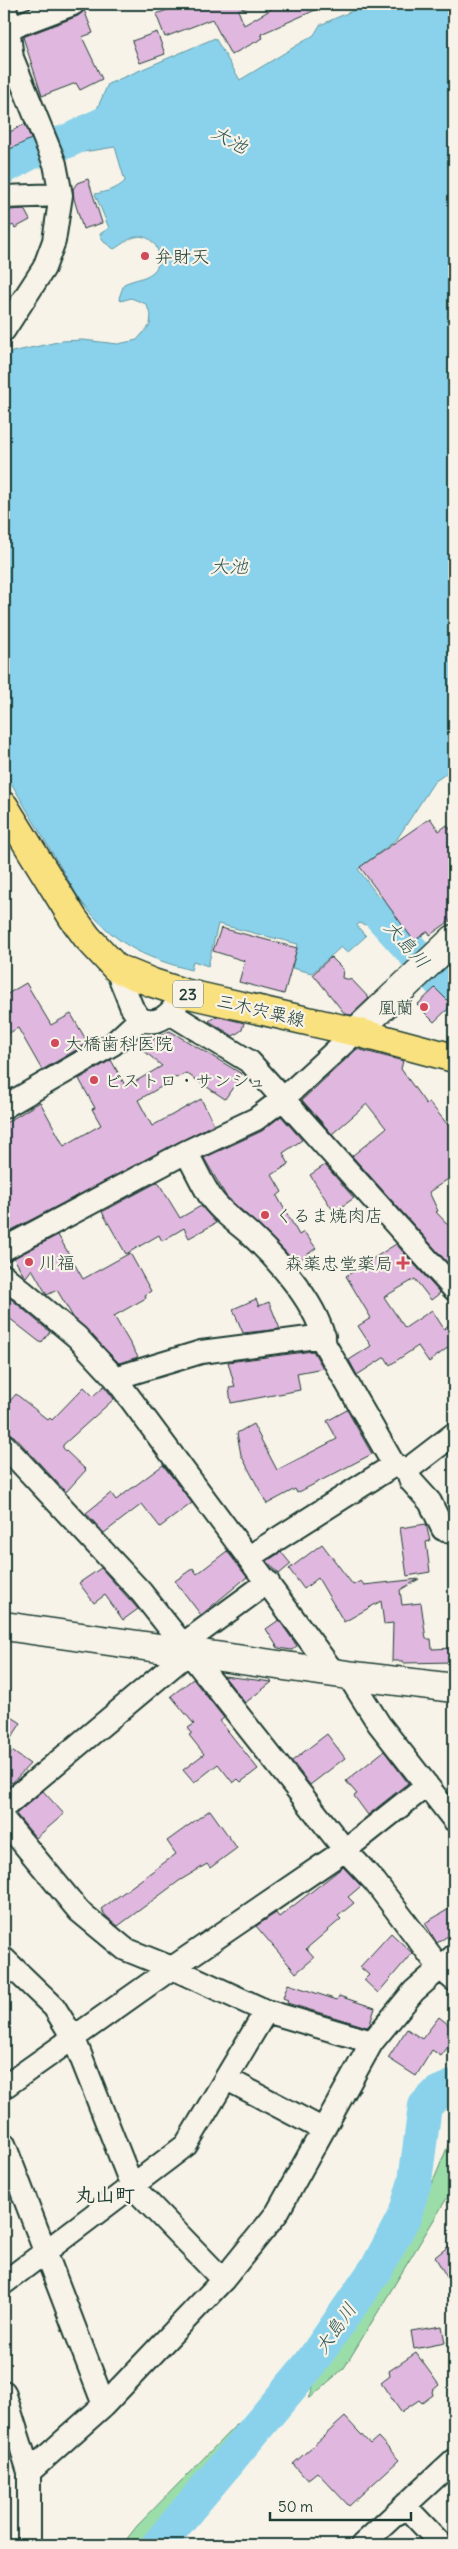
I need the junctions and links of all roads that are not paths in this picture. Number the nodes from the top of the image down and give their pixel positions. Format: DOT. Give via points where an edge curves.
graph roads {
  1 [pos="5,4"];
  2 [pos="73,4"];
  3 [pos="7,29"];
  4 [pos="61,195"];
  5 [pos="4,197"];
  6 [pos="4,330"];
  7 [pos="4,806"];
  8 [pos="454,939"];
  9 [pos="116,968"];
  10 [pos="177,1003"];
  11 [pos="140,1019"];
  12 [pos="356,1032"];
  13 [pos="454,1058"];
  14 [pos="284,1098"];
  15 [pos="4,1107"];
  16 [pos="186,1152"];
  17 [pos="4,1249"];
  18 [pos="4,1276"];
  19 [pos="454,1290"];
  20 [pos="324,1336"];
  21 [pos="115,1378"];
  22 [pos="454,1434"];
  23 [pos="4,1445"];
  24 [pos="400,1468"];
  25 [pos="454,1533"];
  26 [pos="249,1557"];
  27 [pos="268,1582"];
  28 [pos="4,1626"];
  29 [pos="185,1649"];
  30 [pos="341,1674"];
  31 [pos="454,1688"];
  32 [pos="427,1785"];
  33 [pos="4,1807"];
  34 [pos="4,1820"];
  35 [pos="454,1820"];
  36 [pos="345,1850"];
  37 [pos="4,1959"];
  38 [pos="172,1968"];
  39 [pos="449,1968"];
  40 [pos="266,2011"];
  41 [pos="74,2039"];
  42 [pos="372,2042"];
  43 [pos="227,2079"];
  44 [pos="4,2088"];
  45 [pos="322,2129"];
  46 [pos="4,2144"];
  47 [pos="132,2186"];
  48 [pos="46,2253"];
  49 [pos="224,2280"];
  50 [pos="4,2283"];
  51 [pos="4,2392"];
  52 [pos="104,2405"];
  53 [pos="454,2460"];
  54 [pos="29,2472"];
  55 [pos="405,2506"];
  56 [pos="29,2545"];
  57 [pos="362,2545"];
  58 [pos="442,2545"];
  1 -- 3 [label="street"];
  2 -- 3 [label="street"];
  3 -- 4 [label="street" via="12,58 55,164"];
  4 -- 5 [label="street"];
  4 -- 6 [label="street" via="54,241 44,268"];
  7 -- 9 [label="main road, 三木宍粟線 / 23" via="73,918"];
  8 -- 12 [label="street"];
  9 -- 10 [label="main road, 三木宍粟線 / 23" via="153,984"];
  9 -- 11 [label="street" via="132,1008"];
  10 -- 11 [label="street" via="163,1019 148,1022"];
  10 -- 12 [label="main road, 三木宍粟線 / 23"];
  10 -- 14 [label="street" via="250,1062"];
  11 -- 15 [label="street" via="113,1044"];
  12 -- 13 [label="main road, 三木宍粟線 / 23"];
  12 -- 14 [label="street"];
  14 -- 16 [label="street" via="256,1118"];
  14 -- 19 [label="street"];
  16 -- 17 [label="street"];
  16 -- 20 [label="street" via="213,1200 283,1269 305,1300"];
  18 -- 21 [label="street" via="77,1337"];
  20 -- 21 [label="street" via="201,1352"];
  20 -- 24 [label="street" via="325,1345"];
  21 -- 26 [label="street"];
  22 -- 24 [label="street"];
  23 -- 29 [label="street" via="141,1592"];
  24 -- 25 [label="street" via="430,1502 444,1529"];
  24 -- 26 [label="street"];
  26 -- 27 [label="street"];
  27 -- 29 [label="street"];
  27 -- 30 [label="street"];
  28 -- 29 [label="street"];
  29 -- 30 [label="street"];
  29 -- 33 [label="street"];
  29 -- 36 [label="street"];
  30 -- 31 [label="street"];
  30 -- 32 [label="street"];
  32 -- 35 [label="street"];
  32 -- 36 [label="street"];
  34 -- 38 [label="street" via="79,1911 99,1929 125,1950"];
  36 -- 38 [label="street"];
  36 -- 39 [label="street"];
  37 -- 41 [label="street" via="54,2007"];
  38 -- 40 [label="street"];
  38 -- 41 [label="street"];
  39 -- 42 [label="street" via="414,1991"];
  40 -- 42 [label="street"];
  40 -- 43 [label="street"];
  41 -- 44 [label="street"];
  41 -- 47 [label="street"];
  42 -- 45 [label="street"];
  43 -- 45 [label="street"];
  43 -- 47 [label="street" via="186,2145"];
  45 -- 49 [label="street" via="277,2213"];
  46 -- 48 [label="street"];
  47 -- 48 [label="street"];
  47 -- 49 [label="street"];
  48 -- 50 [label="street"];
  48 -- 52 [label="street"];
  49 -- 52 [label="street"];
  51 -- 54 [label="street"];
  52 -- 54 [label="street"];
  53 -- 55 [label="street"];
  54 -- 56 [label="street"];
  55 -- 57 [label="street"];
  55 -- 58 [label="street"];
}
